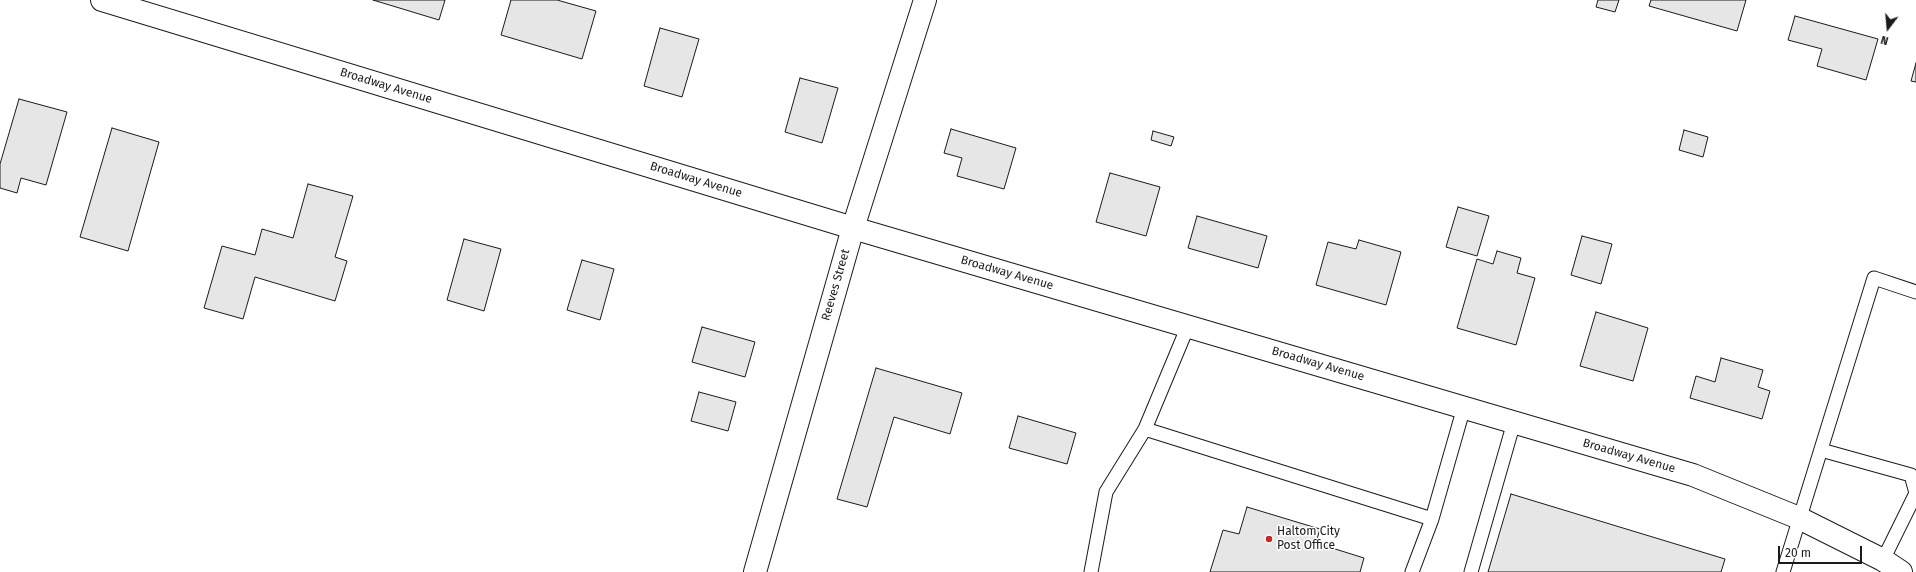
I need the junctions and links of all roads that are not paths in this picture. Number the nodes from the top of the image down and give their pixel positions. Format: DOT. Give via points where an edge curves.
graph roads {
  1 [pos="102,0"];
  2 [pos="925,0"];
  3 [pos="853,228"];
  4 [pos="1916,292"];
  5 [pos="1188,326"];
  6 [pos="1464,407"];
  7 [pos="1514,422"];
  8 [pos="1145,429"];
  9 [pos="1821,450"];
  10 [pos="1800,518"];
  11 [pos="1432,519"];
  12 [pos="1883,560"];
  13 [pos="755,572"];
  14 [pos="1091,572"];
  15 [pos="1412,572"];
  16 [pos="1471,572"];
  17 [pos="1783,572"];
  18 [pos="1901,572"];
  1 -- 3 [label="main road, Broadway Avenue"];
  2 -- 3 [label="main road, Reeves Street"];
  3 -- 5 [label="main road, Broadway Avenue"];
  3 -- 13 [label="main road, Reeves Street"];
  4 -- 9 [label="lane" via="1874,278"];
  5 -- 6 [label="main road, Broadway Avenue"];
  5 -- 8 [label="lane"];
  6 -- 7 [label="main road, Broadway Avenue"];
  6 -- 11 [label="lane"];
  7 -- 10 [label="main road, Broadway Avenue" via="1693,474"];
  7 -- 16 [label="lane"];
  8 -- 11 [label="lane"];
  8 -- 14 [label="lane" via="1106,492"];
  9 -- 10 [label="lane"];
  9 -- 12 [label="lane" via="1911,475 1916,493"];
  10 -- 12 [label="main road, Broadway Avenue"];
  10 -- 17 [label="lane"];
  11 -- 15 [label="lane"];
  12 -- 18 [label="main road, Broadway Avenue"];
}
